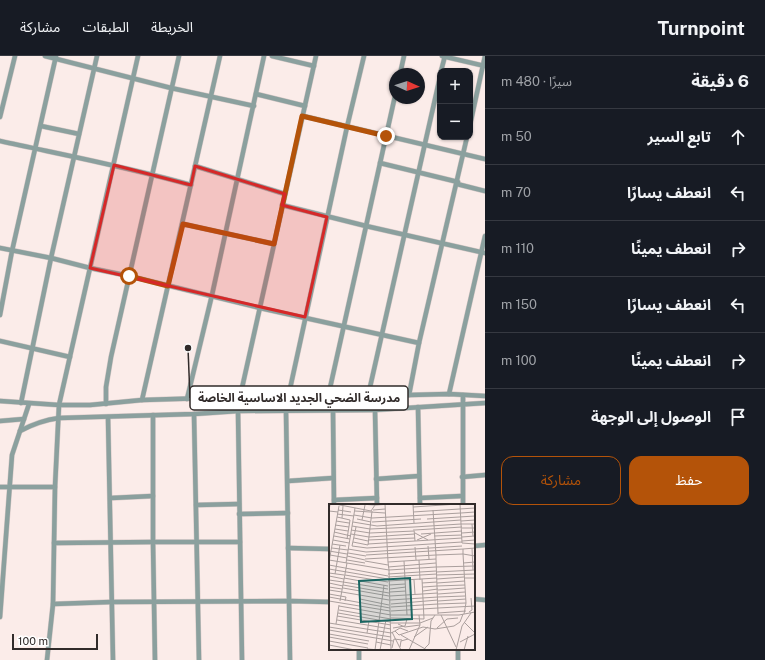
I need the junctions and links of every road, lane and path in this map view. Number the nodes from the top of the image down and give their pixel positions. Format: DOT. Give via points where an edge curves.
graph roads {
  1 [pos="15,56"];
  2 [pos="45,56"];
  3 [pos="97,56"];
  4 [pos="138,56"];
  5 [pos="179,56"];
  6 [pos="220,56"];
  7 [pos="264,56"];
  8 [pos="272,56"];
  9 [pos="316,56"];
  10 [pos="364,56"];
  11 [pos="404,56"];
  12 [pos="444,56"];
  13 [pos="485,56"];
  14 [pos="56,57"];
  15 [pos="314,66"];
  16 [pos="484,66"];
  17 [pos="94,68"];
  18 [pos="401,68"];
  19 [pos="442,68"];
  20 [pos="133,78"];
  21 [pos="171,88"];
  22 [pos="437,90"];
  23 [pos="256,94"];
  24 [pos="211,97"];
  25 [pos="393,104"];
  26 [pos="254,106"];
  27 [pos="305,106"];
  28 [pos="1,110"];
  29 [pos="473,112"];
  30 [pos="302,116"];
  31 [pos="0,118"];
  32 [pos="41,126"];
  33 [pos="347,127"];
  34 [pos="79,134"];
  35 [pos="386,136"];
  36 [pos="466,140"];
  37 [pos="0,141"];
  38 [pos="425,144"];
  39 [pos="35,149"];
  40 [pos="464,154"];
  41 [pos="74,156"];
  42 [pos="485,159"];
  43 [pos="380,163"];
  44 [pos="114,165"];
  45 [pos="195,166"];
  46 [pos="418,172"];
  47 [pos="152,174"];
  48 [pos="238,179"];
  49 [pos="457,183"];
  50 [pos="191,185"];
  51 [pos="485,192"];
  52 [pos="285,194"];
  53 [pos="282,205"];
  54 [pos="328,217"];
  55 [pos="183,224"];
  56 [pos="366,226"];
  57 [pos="225,234"];
  58 [pos="404,234"];
  59 [pos="485,236"];
  60 [pos="443,243"];
  61 [pos="274,244"];
  62 [pos="0,248"];
  63 [pos="12,251"];
  64 [pos="483,252"];
  65 [pos="51,258"];
  66 [pos="90,268"];
  67 [pos="129,276"];
  68 [pos="168,286"];
  69 [pos="212,295"];
  70 [pos="260,308"];
  71 [pos="0,315"];
  72 [pos="305,317"];
  73 [pos="343,326"];
  74 [pos="381,335"];
  75 [pos="0,341"];
  76 [pos="419,343"];
  77 [pos="32,348"];
  78 [pos="70,357"];
  79 [pos="449,394"];
  80 [pos="409,395"];
  81 [pos="368,396"];
  82 [pos="463,396"];
  83 [pos="485,396"];
  84 [pos="240,397"];
  85 [pos="328,397"];
  86 [pos="288,398"];
  87 [pos="186,399"];
  88 [pos="142,400"];
  89 [pos="0,401"];
  90 [pos="21,403"];
  91 [pos="485,403"];
  92 [pos="29,404"];
  93 [pos="106,404"];
  94 [pos="463,404"];
  95 [pos="60,405"];
  96 [pos="418,407"];
  97 [pos="375,410"];
  98 [pos="238,411"];
  99 [pos="286,411"];
  100 [pos="333,411"];
  101 [pos="194,414"];
  102 [pos="153,415"];
  103 [pos="108,417"];
  104 [pos="59,418"];
  105 [pos="24,419"];
  106 [pos="0,421"];
  107 [pos="20,431"];
  108 [pos="485,475"];
  109 [pos="419,476"];
  110 [pos="462,477"];
  111 [pos="333,478"];
  112 [pos="376,479"];
  113 [pos="288,481"];
  114 [pos="0,487"];
  115 [pos="10,487"];
  116 [pos="55,487"];
  117 [pos="153,496"];
  118 [pos="462,496"];
  119 [pos="111,498"];
  120 [pos="377,498"];
  121 [pos="420,498"];
  122 [pos="334,503"];
  123 [pos="239,504"];
  124 [pos="377,504"];
  125 [pos="420,504"];
  126 [pos="462,504"];
  127 [pos="196,505"];
  128 [pos="288,513"];
  129 [pos="239,514"];
  130 [pos="153,542"];
  131 [pos="197,542"];
  132 [pos="240,542"];
  133 [pos="54,543"];
  134 [pos="111,543"];
  135 [pos="485,545"];
  136 [pos="475,546"];
  137 [pos="288,548"];
  138 [pos="329,549"];
  139 [pos="1,591"];
  140 [pos="475,599"];
  141 [pos="485,600"];
  142 [pos="289,601"];
  143 [pos="111,602"];
  144 [pos="199,602"];
  145 [pos="241,602"];
  146 [pos="329,602"];
  147 [pos="154,603"];
  148 [pos="54,604"];
  149 [pos="0,617"];
  150 [pos="47,660"];
  151 [pos="113,660"];
  152 [pos="155,660"];
  153 [pos="199,660"];
  154 [pos="242,660"];
  155 [pos="290,660"];
  1 -- 28 [label="street"];
  2 -- 14 [label="street"];
  3 -- 17 [label="street"];
  4 -- 20 [label="street"];
  5 -- 21 [label="street"];
  6 -- 24 [label="street"];
  7 -- 23 [label="street"];
  8 -- 15 [label="street"];
  9 -- 15 [label="street"];
  10 -- 33 [label="street"];
  11 -- 18 [label="street"];
  12 -- 16 [label="street"];
  12 -- 19 [label="street"];
  13 -- 16 [label="street"];
  14 -- 17 [label="street"];
  14 -- 32 [label="street"];
  15 -- 27 [label="street"];
  16 -- 29 [label="street"];
  17 -- 20 [label="street"];
  17 -- 34 [label="street"];
  20 -- 21 [label="street"];
  20 -- 44 [label="street"];
  21 -- 24 [label="street"];
  21 -- 47 [label="street"];
  22 -- 38 [label="street"];
  23 -- 26 [label="street"];
  23 -- 27 [label="street"];
  24 -- 26 [label="street"];
  24 -- 45 [label="street"];
  25 -- 35 [label="street"];
  26 -- 48 [label="street"];
  27 -- 30 [label="street"];
  28 -- 31 [label="street"];
  30 -- 33 [label="street"];
  30 -- 52 [label="street"];
  32 -- 34 [label="street"];
  32 -- 39 [label="street"];
  33 -- 35 [label="street"];
  33 -- 54 [label="street"];
  34 -- 41 [label="street"];
  35 -- 38 [label="street"];
  35 -- 43 [label="street"];
  36 -- 40 [label="street"];
  37 -- 39 [label="street"];
  38 -- 40 [label="street"];
  38 -- 46 [label="street"];
  39 -- 41 [label="street"];
  39 -- 63 [label="street"];
  40 -- 42 [label="street"];
  40 -- 49 [label="street"];
  41 -- 44 [label="street"];
  41 -- 65 [label="street"];
  43 -- 46 [label="street"];
  43 -- 56 [label="street"];
  44 -- 47 [label="street"];
  44 -- 66 [label="street"];
  45 -- 48 [label="street"];
  45 -- 50 [label="street"];
  46 -- 49 [label="street"];
  46 -- 58 [label="street"];
  47 -- 50 [label="street"];
  47 -- 67 [label="street"];
  48 -- 52 [label="street"];
  48 -- 57 [label="street"];
  49 -- 51 [label="street"];
  49 -- 60 [label="street"];
  50 -- 55 [label="street"];
  52 -- 53 [label="street"];
  53 -- 54 [label="street"];
  53 -- 61 [label="street"];
  54 -- 56 [label="street"];
  54 -- 72 [label="street"];
  55 -- 57 [label="street"];
  55 -- 68 [label="street"];
  56 -- 58 [label="street"];
  56 -- 73 [label="street"];
  57 -- 61 [label="street"];
  57 -- 69 [label="street"];
  58 -- 60 [label="street"];
  58 -- 74 [label="street"];
  59 -- 64 [label="street"];
  60 -- 64 [label="street"];
  60 -- 76 [label="street"];
  61 -- 70 [label="street"];
  62 -- 63 [label="street"];
  63 -- 65 [label="street"];
  63 -- 71 [label="street"];
  64 -- 79 [label="street"];
  65 -- 66 [label="street"];
  65 -- 77 [label="street"];
  66 -- 67 [label="street"];
  66 -- 78 [label="street"];
  67 -- 68 [label="street"];
  67 -- 93 [label="street" via="111,357"];
  68 -- 69 [label="street"];
  68 -- 88 [label="street"];
  69 -- 70 [label="street"];
  69 -- 87 [label="street"];
  70 -- 72 [label="street"];
  70 -- 84 [label="street"];
  72 -- 73 [label="street"];
  72 -- 86 [label="street"];
  73 -- 74 [label="street"];
  73 -- 85 [label="street"];
  74 -- 76 [label="street"];
  74 -- 81 [label="street"];
  75 -- 77 [label="street"];
  76 -- 80 [label="street"];
  77 -- 78 [label="street"];
  77 -- 90 [label="street"];
  78 -- 95 [label="street"];
  79 -- 80 [label="street"];
  79 -- 82 [label="street"];
  80 -- 81 [label="street"];
  81 -- 85 [label="street"];
  82 -- 83 [label="street"];
  82 -- 94 [label="street"];
  84 -- 86 [label="street"];
  84 -- 87 [label="street"];
  85 -- 86 [label="street"];
  87 -- 88 [label="street"];
  88 -- 93 [label="street"];
  89 -- 90 [label="street"];
  90 -- 92 [label="street"];
  91 -- 94 [label="street"];
  92 -- 95 [label="street"];
  92 -- 105 [label="street"];
  93 -- 95 [label="street"];
  94 -- 96 [label="street"];
  94 -- 110 [label="street"];
  95 -- 104 [label="street"];
  96 -- 97 [label="street"];
  96 -- 109 [label="street"];
  97 -- 100 [label="street"];
  97 -- 112 [label="street"];
  98 -- 99 [label="street"];
  98 -- 101 [label="street"];
  98 -- 123 [label="street"];
  99 -- 100 [label="street"];
  99 -- 113 [label="street"];
  100 -- 111 [label="street"];
  101 -- 102 [label="street"];
  101 -- 127 [label="street"];
  102 -- 103 [label="street"];
  102 -- 117 [label="street"];
  103 -- 104 [label="street"];
  103 -- 119 [label="street"];
  104 -- 107 [label="street" via="43,420"];
  104 -- 116 [label="street"];
  105 -- 106 [label="street"];
  105 -- 107 [label="street"];
  107 -- 115 [label="street" via="12,456"];
  108 -- 110 [label="street"];
  109 -- 112 [label="street"];
  109 -- 121 [label="street"];
  110 -- 118 [label="street"];
  111 -- 113 [label="street"];
  111 -- 122 [label="street"];
  112 -- 120 [label="street"];
  113 -- 128 [label="street"];
  114 -- 115 [label="street"];
  115 -- 116 [label="street"];
  115 -- 139 [label="street"];
  116 -- 133 [label="street"];
  117 -- 119 [label="street"];
  117 -- 130 [label="street"];
  118 -- 121 [label="street"];
  118 -- 126 [label="street"];
  119 -- 134 [label="street"];
  120 -- 122 [label="street"];
  120 -- 124 [label="street"];
  121 -- 125 [label="street"];
  123 -- 127 [label="street"];
  123 -- 129 [label="street"];
  127 -- 131 [label="street"];
  128 -- 129 [label="street"];
  128 -- 137 [label="street"];
  129 -- 132 [label="street"];
  130 -- 131 [label="street"];
  130 -- 134 [label="street"];
  130 -- 147 [label="street"];
  131 -- 132 [label="street"];
  131 -- 144 [label="street"];
  132 -- 145 [label="street"];
  133 -- 134 [label="street"];
  133 -- 148 [label="street"];
  134 -- 143 [label="street"];
  135 -- 136 [label="street"];
  137 -- 138 [label="street"];
  137 -- 142 [label="street"];
  139 -- 149 [label="street"];
  140 -- 141 [label="street"];
  142 -- 145 [label="street"];
  142 -- 146 [label="street"];
  142 -- 155 [label="street"];
  143 -- 147 [label="street"];
  143 -- 148 [label="street"];
  143 -- 151 [label="street"];
  144 -- 145 [label="street"];
  144 -- 147 [label="street"];
  144 -- 153 [label="street"];
  145 -- 154 [label="street"];
  147 -- 152 [label="street"];
  148 -- 150 [label="street"];
}
